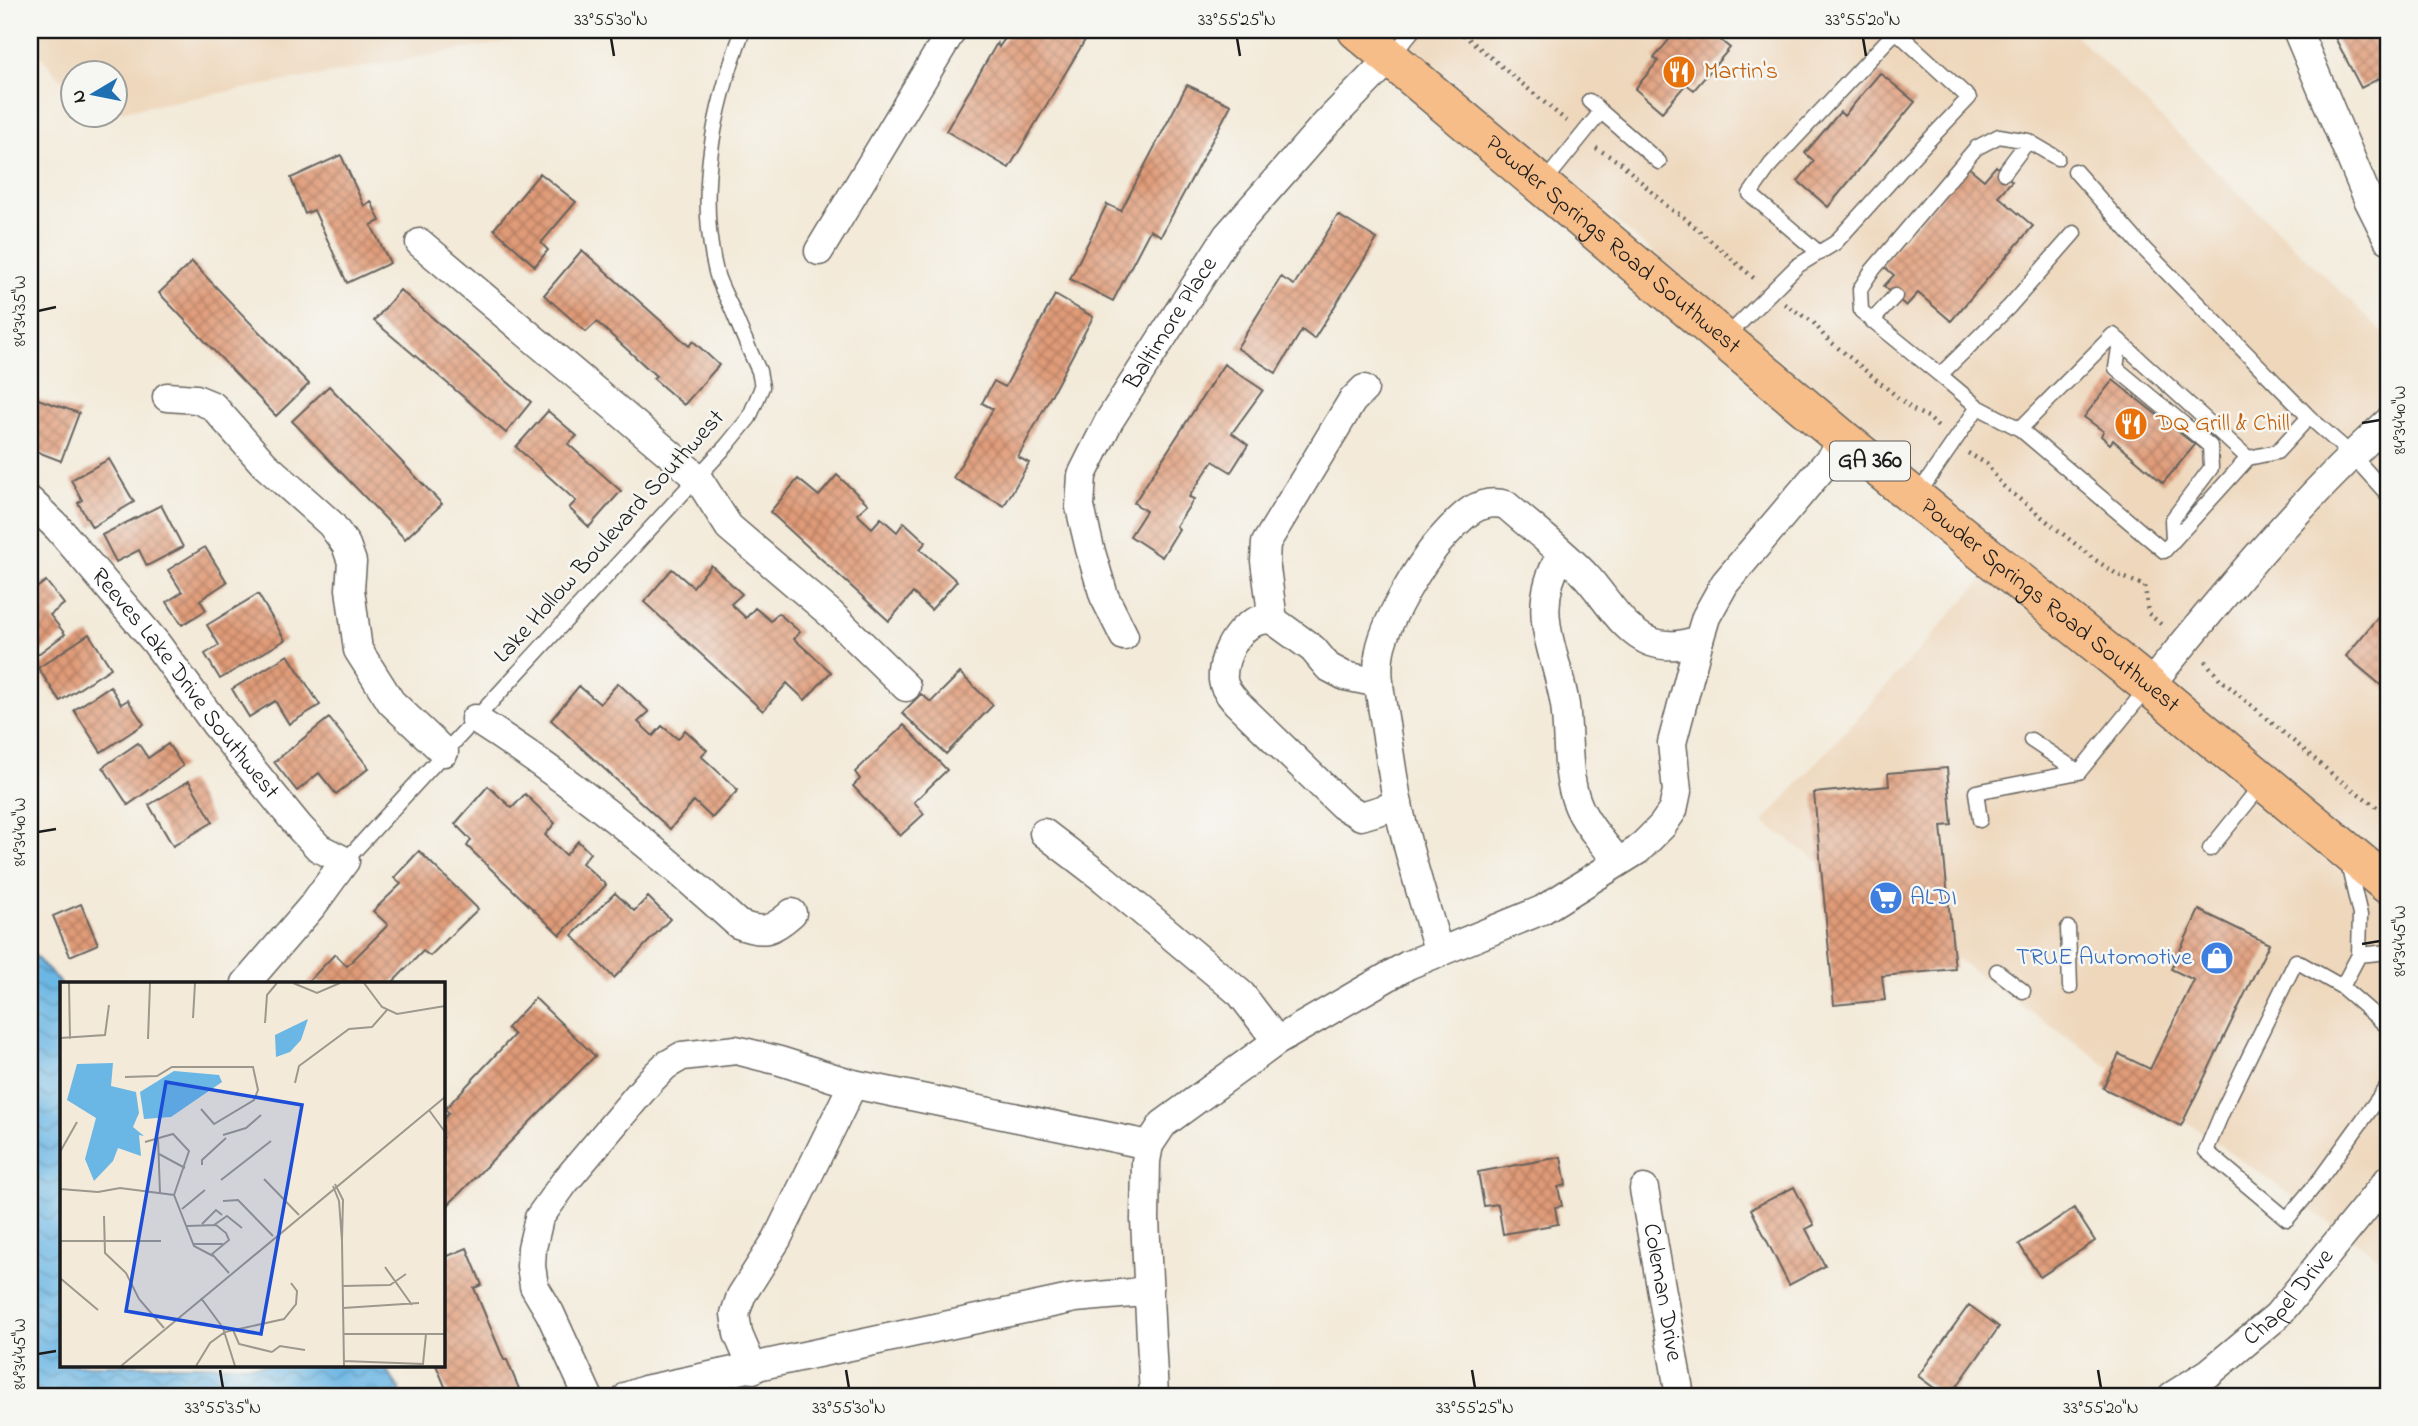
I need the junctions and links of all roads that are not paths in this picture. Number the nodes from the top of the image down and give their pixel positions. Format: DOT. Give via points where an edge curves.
graph roads {
  1 [pos="743,30"];
  2 [pos="952,30"];
  3 [pos="1357,30"];
  4 [pos="2297,30"];
  5 [pos="1401,44"];
  6 [pos="1589,102"];
  7 [pos="1600,113"];
  8 [pos="2028,141"];
  9 [pos="2057,158"];
  10 [pos="1659,162"];
  11 [pos="2076,171"];
  12 [pos="2004,173"];
  13 [pos="1542,186"];
  14 [pos="2074,233"];
  15 [pos="2388,239"];
  16 [pos="420,243"];
  17 [pos="819,251"];
  18 [pos="1818,252"];
  19 [pos="1895,296"];
  20 [pos="1872,321"];
  21 [pos="1724,339"];
  22 [pos="2120,341"];
  23 [pos="1940,375"];
  24 [pos="1364,389"];
  25 [pos="167,397"];
  26 [pos="1978,407"];
  27 [pos="2309,417"];
  28 [pos="2388,422"];
  29 [pos="2020,429"];
  30 [pos="1845,441"];
  31 [pos="2352,454"];
  32 [pos="2248,458"];
  33 [pos="697,477"];
  34 [pos="2388,495"];
  35 [pos="1915,497"];
  36 [pos="30,501"];
  37 [pos="2174,541"];
  38 [pos="1561,555"];
  39 [pos="1273,620"];
  40 [pos="1124,636"];
  41 [pos="1699,640"];
  42 [pos="1379,683"];
  43 [pos="2149,686"];
  44 [pos="906,687"];
  45 [pos="475,719"];
  46 [pos="2031,740"];
  47 [pos="444,752"];
  48 [pos="2079,772"];
  49 [pos="2264,782"];
  50 [pos="1398,805"];
  51 [pos="1980,820"];
  52 [pos="1044,832"];
  53 [pos="2210,849"];
  54 [pos="2345,850"];
  55 [pos="345,861"];
  56 [pos="1618,862"];
  57 [pos="2388,885"];
  58 [pos="792,913"];
  59 [pos="2068,928"];
  60 [pos="2388,952"];
  61 [pos="1439,953"];
  62 [pos="2359,955"];
  63 [pos="1997,971"];
  64 [pos="247,982"];
  65 [pos="2070,987"];
  66 [pos="2342,987"];
  67 [pos="2023,991"];
  68 [pos="2388,1027"];
  69 [pos="1276,1041"];
  70 [pos="853,1084"];
  71 [pos="2388,1084"];
  72 [pos="1149,1145"];
  73 [pos="2388,1180"];
  74 [pos="1644,1189"];
  75 [pos="1149,1289"];
  76 [pos="752,1369"];
  77 [pos="588,1396"];
  78 [pos="628,1396"];
  79 [pos="1154,1396"];
  80 [pos="1680,1396"];
  81 [pos="2172,1396"];
  1 -- 33 [label="lane, Lake Hollow Boulevard Southwest" via="721,100 709,155 706,198 717,275 762,387 749,418"];
  2 -- 17 [label="street"];
  3 -- 5 [label="main road, Powder Springs Road Southwest / GA 360"];
  4 -- 15 [label="street"];
  5 -- 13 [label="main road, Powder Springs Road Southwest / GA 360"];
  5 -- 40 [label="street, Baltimore Place" via="1227,236 1109,421 1082,475 1080,507 1090,549 1104,596"];
  6 -- 7 [label="lane"];
  7 -- 10 [label="lane"];
  7 -- 13 [label="lane"];
  8 -- 9 [label="lane"];
  8 -- 12 [label="lane"];
  8 -- 20 [label="lane" via="1999,136 1976,148 1860,289 1861,311"];
  11 -- 27 [label="lane" via="2144,249"];
  13 -- 21 [label="main road, Powder Springs Road Southwest / GA 360"];
  14 -- 23 [label="lane" via="2009,307"];
  16 -- 33 [label="street"];
  18 -- 18 [label="lane" via="1835,243 1969,98 1896,32 1771,164 1749,194"];
  18 -- 21 [label="lane" via="1797,266"];
  19 -- 20 [label="lane"];
  20 -- 23 [label="lane"];
  21 -- 30 [label="main road, Powder Springs Road Southwest / GA 360"];
  22 -- 29 [label="lane" via="2113,335"];
  22 -- 32 [label="lane"];
  22 -- 37 [label="lane" via="2116,368 2210,446 2211,468 2172,520"];
  23 -- 26 [label="lane"];
  24 -- 39 [label="street" via="1352,401 1266,543"];
  25 -- 47 [label="street" via="196,399 213,406 264,464 331,524 352,562 349,589 358,650 391,702"];
  26 -- 29 [label="lane"];
  26 -- 35 [label="lane"];
  27 -- 31 [label="lane"];
  27 -- 32 [label="lane" via="2277,452"];
  28 -- 31 [label="street"];
  29 -- 37 [label="lane" via="2164,551"];
  30 -- 35 [label="main road, Powder Springs Road Southwest / GA 360"];
  30 -- 41 [label="street" via="1725,583"];
  31 -- 34 [label="lane"];
  31 -- 43 [label="street" via="2233,583"];
  32 -- 37 [label="lane"];
  33 -- 44 [label="street" via="729,527 831,614"];
  33 -- 45 [label="lane, Lake Hollow Boulevard Southwest"];
  35 -- 43 [label="main road, Powder Springs Road Southwest / GA 360"];
  36 -- 55 [label="street, Reeves Lake Drive Southwest" via="156,643 300,828 319,848"];
  38 -- 41 [label="street" via="1585,575 1633,631 1650,642 1667,646"];
  38 -- 42 [label="street" via="1506,505 1483,503 1458,520 1399,603 1382,640"];
  38 -- 56 [label="street" via="1548,585 1546,632 1565,707 1575,794 1582,815"];
  39 -- 42 [label="street" via="1328,667"];
  39 -- 50 [label="street" via="1256,620 1234,642 1225,662 1226,690 1342,805 1361,816"];
  41 -- 56 [label="street" via="1672,743 1677,791 1674,810 1638,850"];
  42 -- 50 [label="street"];
  43 -- 48 [label="lane"];
  43 -- 49 [label="main road, Powder Springs Road Southwest / GA 360"];
  45 -- 47 [label="lane, Lake Hollow Boulevard Southwest"];
  45 -- 58 [label="street" via="535,757 662,855 738,924 753,930 774,928"];
  46 -- 48 [label="lane"];
  47 -- 55 [label="lane, Lake Hollow Boulevard Southwest"];
  48 -- 51 [label="lane" via="1976,792"];
  49 -- 53 [label="lane"];
  49 -- 54 [label="main road, Powder Springs Road Southwest / GA 360"];
  50 -- 61 [label="street"];
  52 -- 69 [label="street" via="1241,994"];
  54 -- 57 [label="main road, Powder Springs Road Southwest / GA 360"];
  54 -- 62 [label="lane" via="2360,915"];
  55 -- 64 [label="street"];
  56 -- 61 [label="street" via="1542,910"];
  59 -- 65 [label="lane"];
  60 -- 62 [label="lane"];
  61 -- 69 [label="street" via="1408,965"];
  62 -- 66 [label="lane"];
  63 -- 67 [label="lane"];
  66 -- 68 [label="lane"];
  66 -- 71 [label="lane" via="2296,961 2206,1151 2287,1219"];
  69 -- 72 [label="street" via="1163,1125"];
  70 -- 72 [label="street"];
  70 -- 76 [label="street" via="777,1239 741,1296 735,1314 738,1334"];
  70 -- 77 [label="street" via="736,1050 682,1056 650,1081 539,1218 531,1248 534,1286"];
  72 -- 75 [label="street" via="1145,1220"];
  73 -- 81 [label="street, Chapel Drive" via="2277,1316 2210,1372"];
  74 -- 80 [label="street, Coleman Drive"];
  75 -- 76 [label="street" via="1075,1298"];
  75 -- 79 [label="street"];
  76 -- 78 [label="street"];
}
